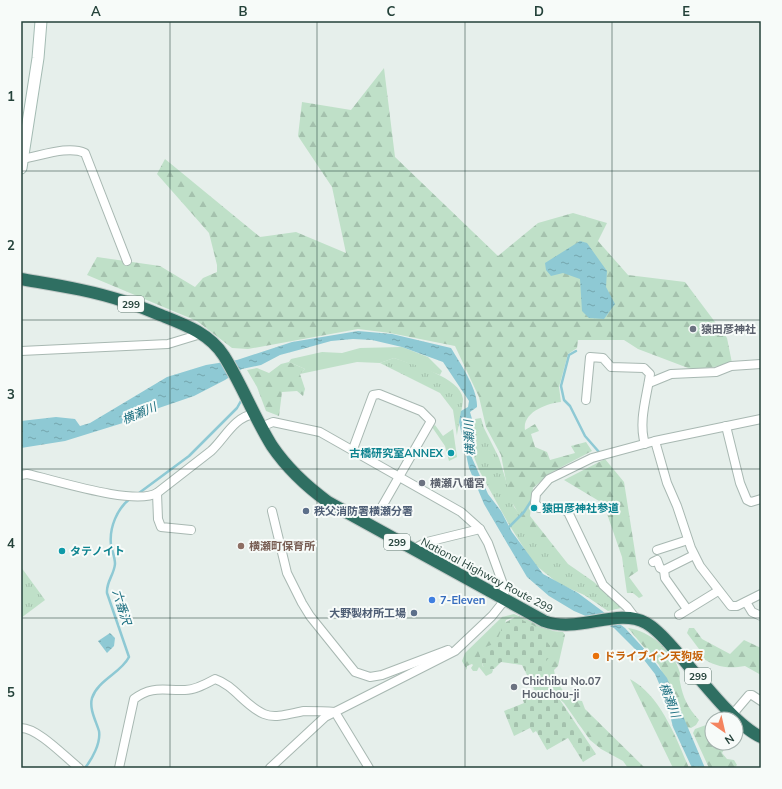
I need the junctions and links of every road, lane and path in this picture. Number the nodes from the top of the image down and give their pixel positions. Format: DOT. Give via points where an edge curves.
graph roads {
  1 [pos="41,21"];
  2 [pos="24,121"];
  3 [pos="22,163"];
  4 [pos="127,261"];
  5 [pos="21,279"];
  6 [pos="201,334"];
  7 [pos="21,351"];
  8 [pos="761,364"];
  9 [pos="649,383"];
  10 [pos="586,400"];
  11 [pos="252,409"];
  12 [pos="761,419"];
  13 [pos="726,426"];
  14 [pos="261,427"];
  15 [pos="655,441"];
  16 [pos="644,444"];
  17 [pos="353,449"];
  18 [pos="21,475"];
  19 [pos="398,478"];
  20 [pos="157,493"];
  21 [pos="761,499"];
  22 [pos="380,510"];
  23 [pos="272,511"];
  24 [pos="480,529"];
  25 [pos="191,530"];
  26 [pos="688,540"];
  27 [pos="657,550"];
  28 [pos="415,551"];
  29 [pos="694,555"];
  30 [pos="653,562"];
  31 [pos="664,570"];
  32 [pos="718,591"];
  33 [pos="761,594"];
  34 [pos="504,601"];
  35 [pos="746,602"];
  36 [pos="687,609"];
  37 [pos="679,614"];
  38 [pos="761,616"];
  39 [pos="634,618"];
  40 [pos="455,652"];
  41 [pos="761,701"];
  42 [pos="729,711"];
  43 [pos="735,711"];
  44 [pos="335,712"];
  45 [pos="744,726"];
  46 [pos="21,728"];
  47 [pos="761,736"];
  48 [pos="79,768"];
  49 [pos="119,768"];
  50 [pos="270,768"];
  51 [pos="369,768"];
  1 -- 2 [label="street" via="38,58"];
  2 -- 3 [label="street"];
  3 -- 4 [label="street" via="77,150 85,153"];
  5 -- 6 [label="highway, National Highway Route 299 / 299" via="91,292 123,301"];
  6 -- 7 [label="street" via="168,344"];
  6 -- 11 [label="highway, National Highway Route 299 / 299" via="215,344 227,360"];
  8 -- 9 [label="street" via="730,366 716,372 670,374"];
  9 -- 10 [label="street" via="650,374 644,368 611,367 603,358 590,357"];
  9 -- 16 [label="street" via="643,418"];
  11 -- 14 [label="highway, National Highway Route 299 / 299"];
  11 -- 20 [label="street" via="234,424 212,450"];
  12 -- 13 [label="street"];
  13 -- 15 [label="street"];
  13 -- 21 [label="street" via="740,483 747,500 751,502"];
  14 -- 17 [label="street" via="273,422 314,430"];
  14 -- 28 [label="highway, National Highway Route 299 / 299" via="281,458 314,492 342,511"];
  15 -- 16 [label="street"];
  15 -- 26 [label="street"];
  16 -- 39 [label="street" via="592,458 549,479 536,494 535,503 538,508 552,506 568,512 603,585 627,607"];
  17 -- 19 [label="street"];
  17 -- 19 [label="street" via="373,394 379,394 421,411 431,421"];
  18 -- 20 [label="street" via="27,474 124,496 142,497"];
  19 -- 22 [label="street"];
  19 -- 24 [label="street" via="460,512"];
  20 -- 25 [label="street" via="158,519 161,527"];
  23 -- 40 [label="street" via="287,573 302,603 355,672 370,677 382,676 449,650"];
  24 -- 28 [label="street" via="427,542"];
  24 -- 34 [label="street" via="494,553 504,587"];
  26 -- 27 [label="street"];
  26 -- 29 [label="street"];
  28 -- 34 [label="highway, National Highway Route 299 / 299"];
  29 -- 31 [label="street"];
  29 -- 32 [label="street"];
  30 -- 31 [label="street" via="657,560 660,568"];
  31 -- 36 [label="street" via="665,578"];
  32 -- 35 [label="street" via="731,606"];
  32 -- 36 [label="street"];
  33 -- 35 [label="street"];
  34 -- 39 [label="highway, National Highway Route 299 / 299" via="552,624 583,625"];
  34 -- 40 [label="street"];
  35 -- 38 [label="street" via="752,612"];
  36 -- 37 [label="street"];
  39 -- 42 [label="highway, 299" via="648,624 669,643"];
  40 -- 44 [label="street"];
  41 -- 43 [label="street" via="749,695"];
  44 -- 49 [label="street" via="304,711 266,715 255,710 222,682 214,679 189,690 153,690 134,700"];
  44 -- 50 [label="street"];
  44 -- 51 [label="street"];
  45 -- 47 [label="highway, 299"];
  46 -- 48 [label="street" via="36,733"];
}
